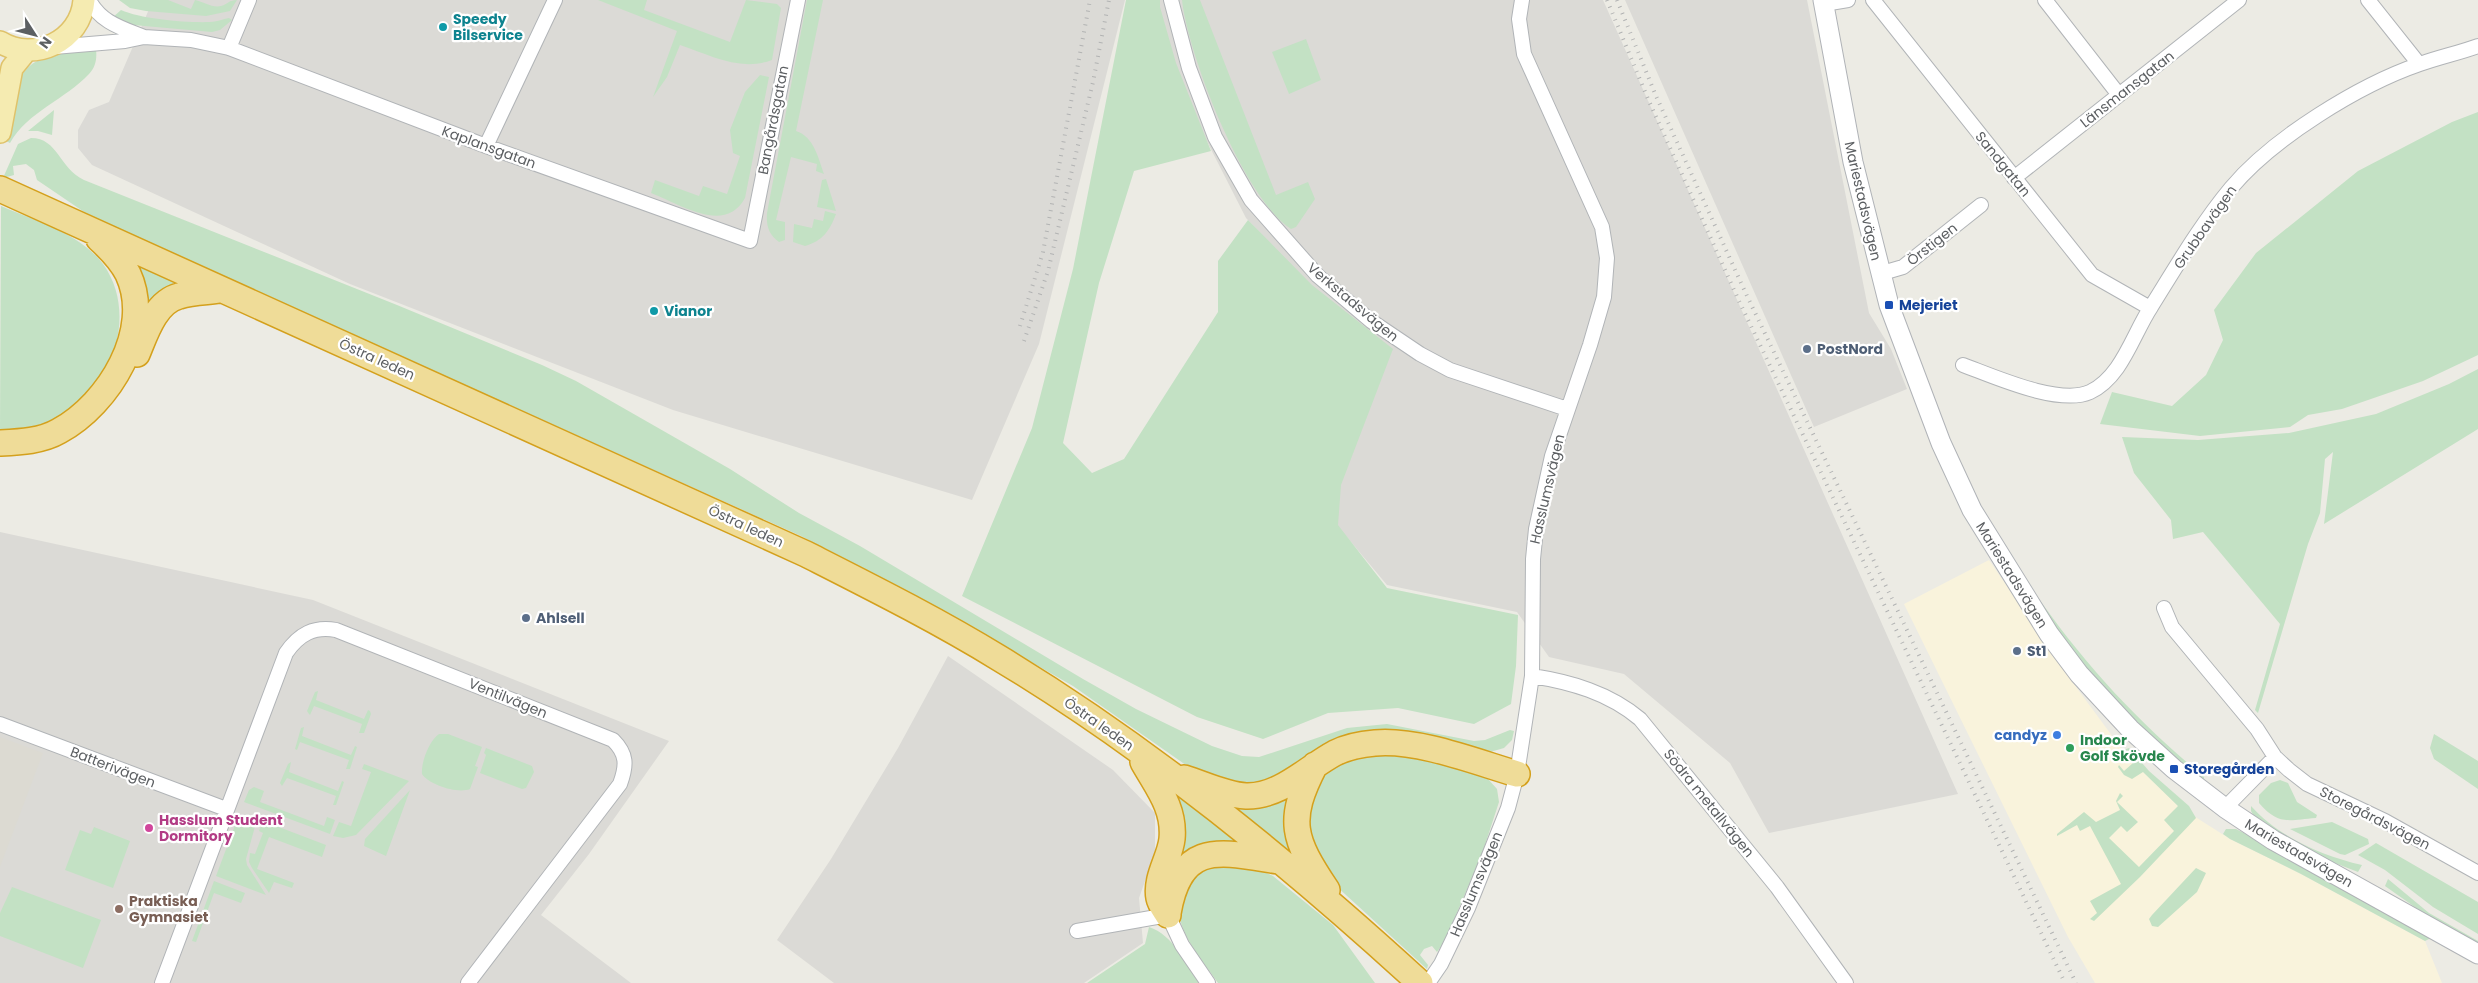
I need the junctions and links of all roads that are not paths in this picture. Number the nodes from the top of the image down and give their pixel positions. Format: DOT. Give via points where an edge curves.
graph roads {
  1 [pos="84,0"];
  2 [pos="89,0"];
  3 [pos="249,0"];
  4 [pos="555,0"];
  5 [pos="798,0"];
  6 [pos="1171,0"];
  7 [pos="1522,0"];
  8 [pos="1848,0"];
  9 [pos="1873,0"];
  10 [pos="2045,0"];
  11 [pos="2239,0"];
  12 [pos="2368,0"];
  13 [pos="1824,2"];
  14 [pos="144,36"];
  15 [pos="0,42"];
  16 [pos="2478,46"];
  17 [pos="229,48"];
  18 [pos="36,50"];
  19 [pos="2418,64"];
  20 [pos="2119,95"];
  21 [pos="0,132"];
  22 [pos="486,146"];
  23 [pos="2014,178"];
  24 [pos="4,191"];
  25 [pos="1981,205"];
  26 [pos="90,230"];
  27 [pos="750,241"];
  28 [pos="1879,274"];
  29 [pos="222,290"];
  30 [pos="2150,308"];
  31 [pos="1963,364"];
  32 [pos="1567,409"];
  33 [pos="0,443"];
  34 [pos="0,452"];
  35 [pos="2164,608"];
  36 [pos="1532,676"];
  37 [pos="0,724"];
  38 [pos="1136,750"];
  39 [pos="2276,757"];
  40 [pos="1315,764"];
  41 [pos="1168,773"];
  42 [pos="1517,774"];
  43 [pos="2224,808"];
  44 [pos="226,809"];
  45 [pos="1281,861"];
  46 [pos="2478,873"];
  47 [pos="1341,910"];
  48 [pos="1168,915"];
  49 [pos="1077,931"];
  50 [pos="2478,954"];
  51 [pos="162,983"];
  52 [pos="468,983"];
  53 [pos="1208,983"];
  54 [pos="1420,983"];
  55 [pos="1428,983"];
  56 [pos="1846,983"];
  1 -- 18 [label="main road" via="76,26 58,43"];
  2 -- 14 [label="street, Kaplansgatan" via="94,9 114,26"];
  3 -- 17 [label="street"];
  4 -- 22 [label="street"];
  5 -- 27 [label="street, Bangårdsgatan"];
  6 -- 32 [label="street, Verkstadsvägen" via="1189,68 1215,137 1251,200 1318,276 1394,338 1442,366"];
  7 -- 32 [label="street, Hasslumsvägen" via="1519,20 1524,54 1602,227 1607,258 1604,297"];
  8 -- 13 [label="street"];
  9 -- 23 [label="street, Sandgatan"];
  10 -- 20 [label="street"];
  11 -- 20 [label="street, Länsmansgatan"];
  12 -- 19 [label="street"];
  13 -- 28 [label="street, Mariestadsvägen" via="1844,119"];
  14 -- 17 [label="street, Kaplansgatan" via="191,40"];
  14 -- 18 [label="street, Kaplansgatan" via="125,41"];
  15 -- 18 [label="main road" via="16,49"];
  16 -- 19 [label="street, Grubbavägen"];
  17 -- 22 [label="street, Kaplansgatan"];
  18 -- 21 [label="main road" via="12,68"];
  19 -- 30 [label="street, Grubbavägen" via="2333,106 2275,146 2232,187"];
  20 -- 23 [label="street, Länsmansgatan"];
  22 -- 27 [label="street, Kaplansgatan"];
  23 -- 30 [label="street, Sandgatan" via="2092,275"];
  24 -- 26 [label="highway, Östra leden"];
  25 -- 28 [label="street, Örstigen" via="1903,267"];
  26 -- 29 [label="highway, Östra leden"];
  26 -- 33 [label="highway" via="119,259 133,286 135,317 122,364 96,403 58,432 36,440"];
  28 -- 43 [label="street, Mariestadsvägen" via="1938,434 1972,510 2028,602 2079,674 2130,729"];
  29 -- 34 [label="highway" via="177,296 166,302 146,333 120,386 101,410 80,428 60,442 36,450"];
  29 -- 38 [label="highway, Östra leden" via="806,554 929,617 1000,658"];
  30 -- 31 [label="street, Grubbavägen" via="2114,372 2102,385 2088,393 2066,396 2026,388"];
  32 -- 36 [label="street, Hasslumsvägen" via="1552,456 1536,529 1532,568"];
  35 -- 39 [label="street, Storegårdsvägen" via="2172,627 2257,729"];
  36 -- 42 [label="street, Hasslumsvägen"];
  36 -- 56 [label="street, Södra metallvägen" via="1590,690 1612,699 1640,719 1777,887"];
  37 -- 44 [label="street, Batterivägen"];
  38 -- 41 [label="highway, Östra leden"];
  38 -- 48 [label="highway" via="1163,793 1170,814 1172,839 1159,887 1159,899"];
  39 -- 43 [label="street"];
  39 -- 46 [label="street, Storegårdsvägen" via="2307,784 2385,821"];
  40 -- 41 [label="highway" via="1279,788 1246,796"];
  40 -- 42 [label="highway" via="1354,747 1376,743 1410,744"];
  40 -- 47 [label="highway" via="1302,791 1296,824 1302,848"];
  41 -- 45 [label="highway, Östra leden"];
  42 -- 55 [label="street, Hasslumsvägen" via="1513,809 1457,933"];
  43 -- 50 [label="street, Mariestadsvägen" via="2273,840"];
  44 -- 51 [label="street, Ventilvägen"];
  44 -- 52 [label="street, Ventilvägen" via="286,653 302,635 323,628 336,630 613,740 623,750 625,759 626,770 620,784"];
  45 -- 47 [label="highway, Östra leden"];
  45 -- 48 [label="highway" via="1236,853 1204,857 1183,873 1176,885"];
  47 -- 54 [label="highway, Östra leden"];
  48 -- 49 [label="street"];
  48 -- 53 [label="street" via="1182,945"];
}
